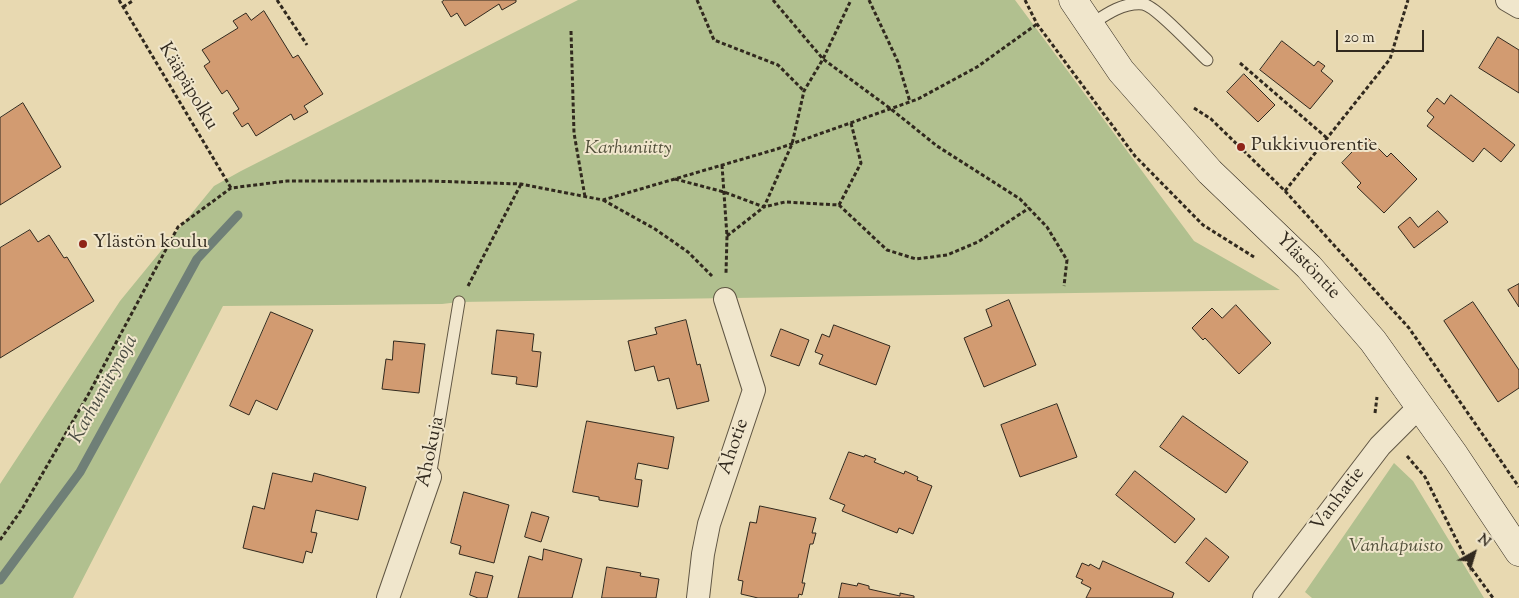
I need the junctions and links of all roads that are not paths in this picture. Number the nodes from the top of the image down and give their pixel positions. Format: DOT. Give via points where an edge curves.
graph roads {
  1 [pos="1507,0"];
  2 [pos="1519,7"];
  3 [pos="1082,8"];
  4 [pos="1207,60"];
  5 [pos="724,299"];
  6 [pos="459,302"];
  7 [pos="1420,406"];
  8 [pos="430,477"];
  9 [pos="1519,552"];
  10 [pos="388,598"];
  11 [pos="698,598"];
  12 [pos="1264,598"];
  1 -- 2 [label="street"];
  3 -- 4 [label="lane" via="1107,13 1127,5 1144,4 1155,10"];
  3 -- 7 [label="main road, Ylästöntie" via="1121,71 1210,172 1328,287 1373,341"];
  5 -- 11 [label="street, Ahotie" via="754,390 709,524"];
  6 -- 8 [label="lane, Ahokuja"];
  7 -- 9 [label="main road, Ylästöntie"];
  7 -- 12 [label="street, Vanhatie" via="1380,446"];
  8 -- 10 [label="street, Ahokuja"];
}
